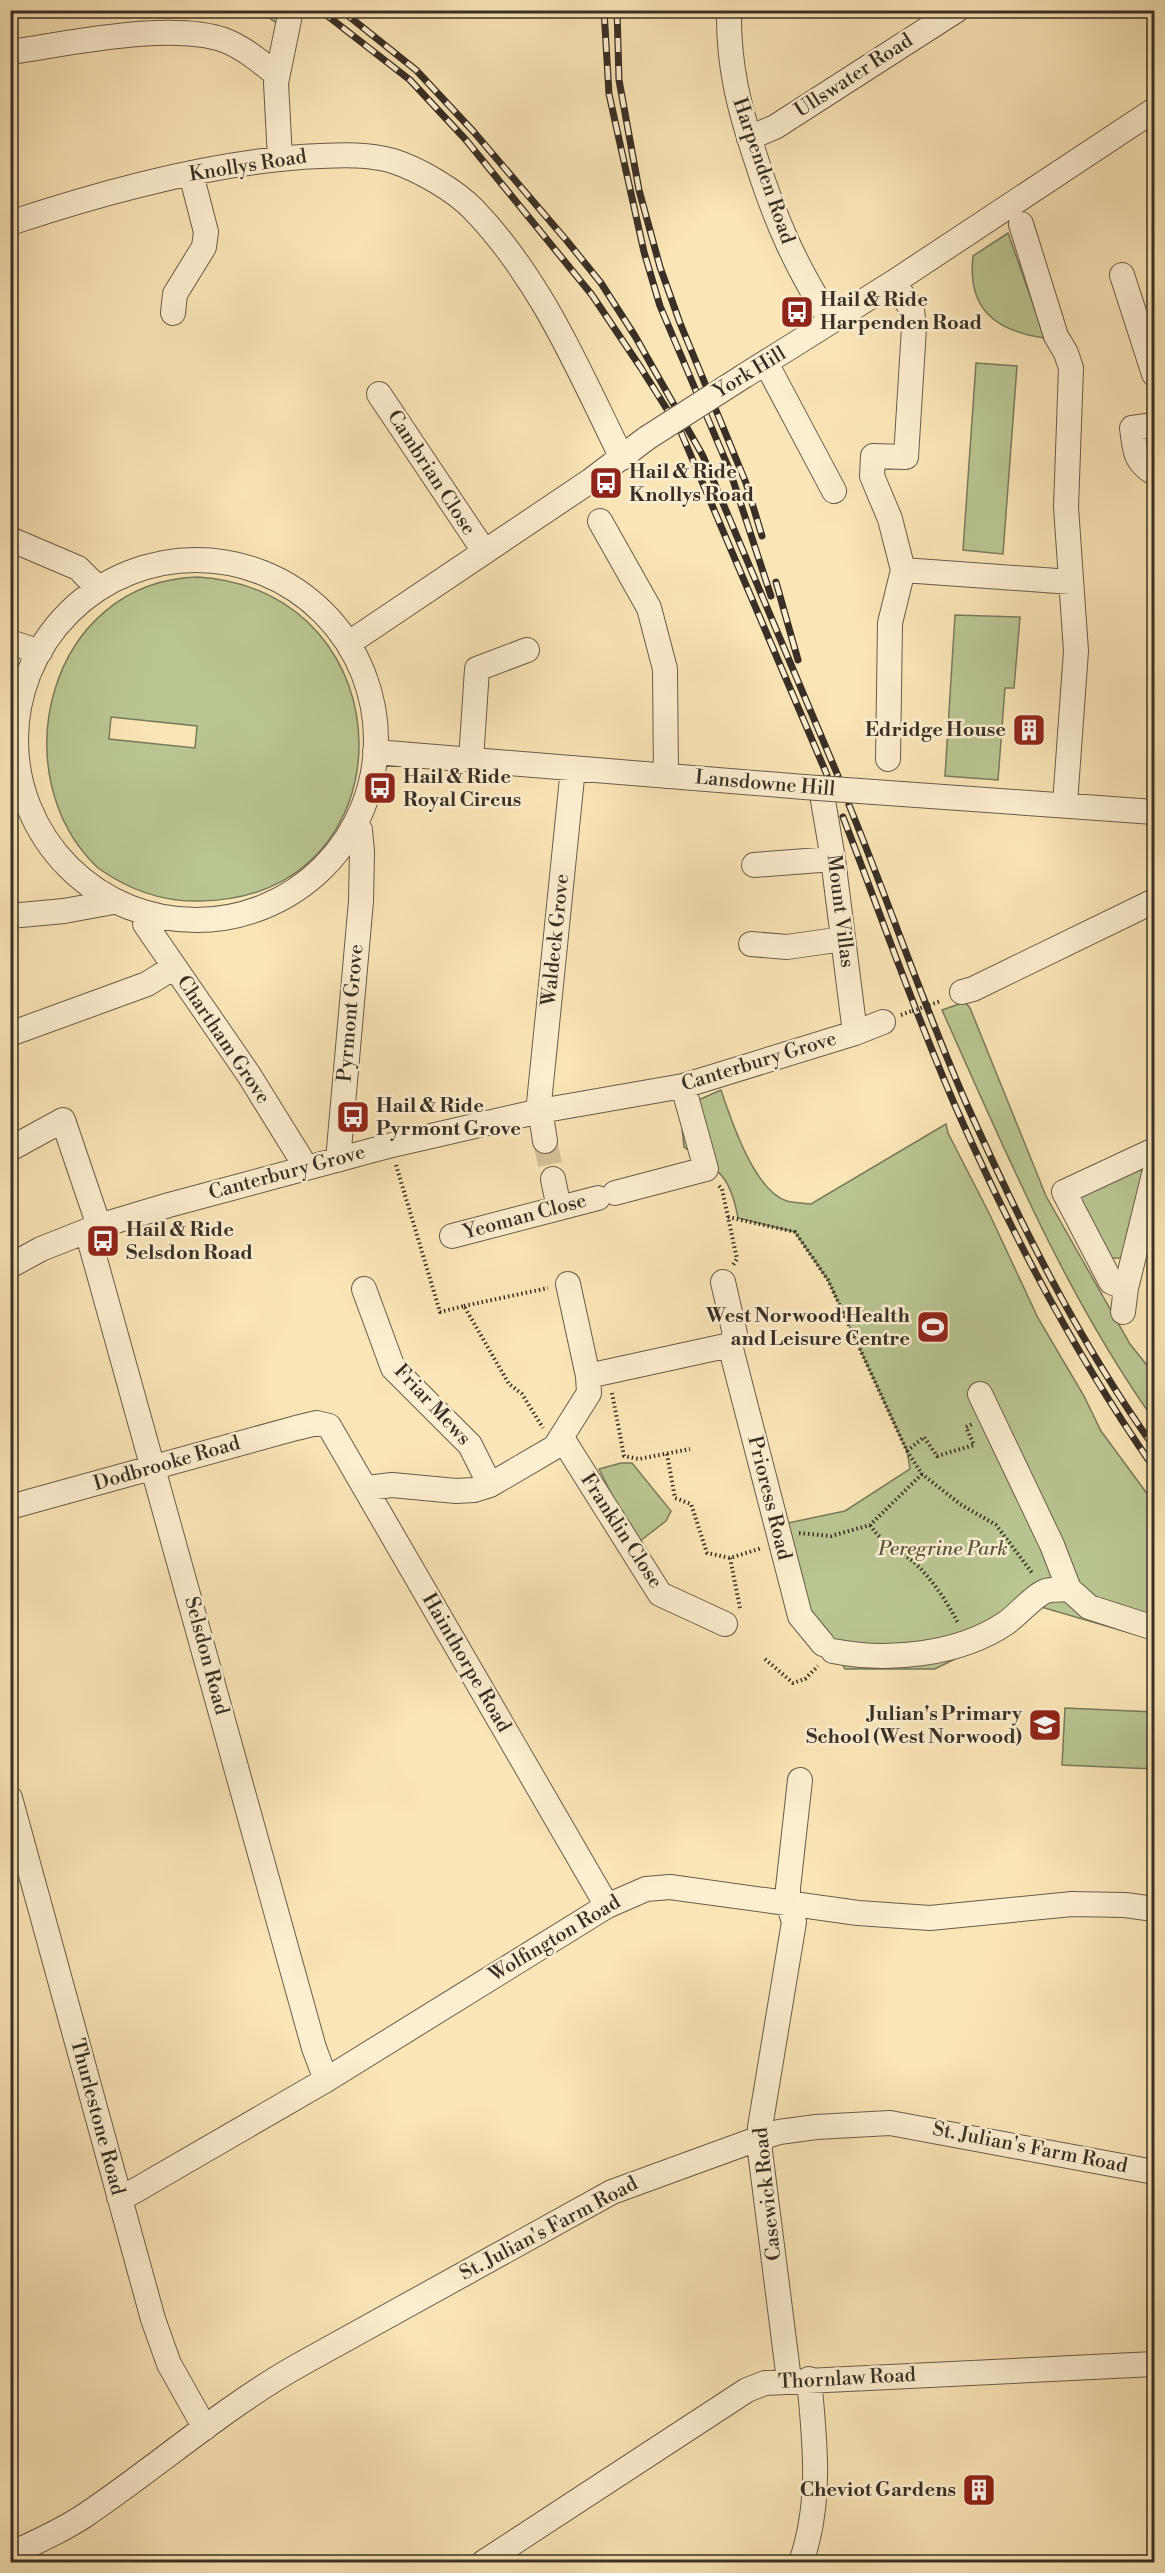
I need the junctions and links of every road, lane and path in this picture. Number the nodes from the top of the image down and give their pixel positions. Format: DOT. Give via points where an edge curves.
graph roads {
  1 [pos="291,10"];
  2 [pos="729,10"];
  3 [pos="957,10"];
  4 [pos="10,52"];
  5 [pos="278,75"];
  6 [pos="1155,110"];
  7 [pos="749,138"];
  8 [pos="280,158"];
  9 [pos="190,174"];
  10 [pos="10,223"];
  11 [pos="1021,224"];
  12 [pos="1122,275"];
  13 [pos="894,282"];
  14 [pos="173,314"];
  15 [pos="831,321"];
  16 [pos="766,363"];
  17 [pos="1155,374"];
  18 [pos="379,394"];
  19 [pos="1155,425"];
  20 [pos="622,458"];
  21 [pos="1155,473"];
  22 [pos="834,491"];
  23 [pos="600,521"];
  24 [pos="10,538"];
  25 [pos="484,551"];
  26 [pos="903,570"];
  27 [pos="1071,582"];
  28 [pos="98,588"];
  29 [pos="10,642"];
  30 [pos="350,643"];
  31 [pos="526,650"];
  32 [pos="40,652"];
  33 [pos="13,744"];
  34 [pos="375,752"];
  35 [pos="888,759"];
  36 [pos="471,760"];
  37 [pos="573,768"];
  38 [pos="666,776"];
  39 [pos="817,794"];
  40 [pos="1065,804"];
  41 [pos="1155,812"];
  42 [pos="360,830"];
  43 [pos="833,859"];
  44 [pos="332,865"];
  45 [pos="754,865"];
  46 [pos="77,878"];
  47 [pos="361,901"];
  48 [pos="1155,901"];
  49 [pos="113,902"];
  50 [pos="42,912"];
  51 [pos="145,913"];
  52 [pos="10,916"];
  53 [pos="843,939"];
  54 [pos="751,944"];
  55 [pos="174,967"];
  56 [pos="951,996"];
  57 [pos="912,1011"];
  58 [pos="883,1022"];
  59 [pos="855,1033"];
  60 [pos="10,1034"];
  61 [pos="683,1086"];
  62 [pos="540,1111"];
  63 [pos="545,1141"];
  64 [pos="392,1145"];
  65 [pos="10,1149"];
  66 [pos="1155,1150"];
  67 [pos="338,1160"];
  68 [pos="306,1167"];
  69 [pos="706,1169"];
  70 [pos="1155,1174"];
  71 [pos="553,1179"];
  72 [pos="559,1208"];
  73 [pos="728,1217"];
  74 [pos="93,1229"];
  75 [pos="452,1236"];
  76 [pos="10,1266"];
  77 [pos="723,1282"];
  78 [pos="568,1284"];
  79 [pos="1126,1288"];
  80 [pos="364,1289"];
  81 [pos="464,1306"];
  82 [pos="1123,1312"];
  83 [pos="730,1345"];
  84 [pos="598,1374"];
  85 [pos="980,1395"];
  86 [pos="989,1417"];
  87 [pos="323,1424"];
  88 [pos="558,1442"];
  89 [pos="690,1449"];
  90 [pos="907,1451"];
  91 [pos="667,1454"];
  92 [pos="154,1467"];
  93 [pos="922,1474"];
  94 [pos="490,1485"];
  95 [pos="367,1491"];
  96 [pos="10,1507"];
  97 [pos="870,1525"];
  98 [pos="779,1539"];
  99 [pos="730,1558"];
  100 [pos="1057,1590"];
  101 [pos="733,1619"];
  102 [pos="1155,1629"];
  103 [pos="969,1644"];
  104 [pos="765,1659"];
  105 [pos="805,1679"];
  106 [pos="800,1780"];
  107 [pos="10,1798"];
  108 [pos="788,1903"];
  109 [pos="607,1906"];
  110 [pos="1155,1909"];
  111 [pos="326,2080"];
  112 [pos="760,2139"];
  113 [pos="1155,2172"];
  114 [pos="119,2197"];
  115 [pos="1155,2364"];
  116 [pos="799,2380"];
  117 [pos="205,2427"];
  118 [pos="10,2554"];
  119 [pos="484,2562"];
  120 [pos="801,2562"];
  1 -- 5 [label="street"];
  2 -- 7 [label="street, Harpenden Road" via="731,70"];
  3 -- 7 [label="street, Ullswater Road" via="775,127"];
  4 -- 5 [label="street" via="139,34 192,34 225,40"];
  5 -- 8 [label="street"];
  6 -- 13 [label="street, York Hill"];
  7 -- 15 [label="street, Harpenden Road" via="785,242"];
  8 -- 9 [label="street, Knollys Road"];
  8 -- 20 [label="street, Knollys Road" via="353,155 392,161 430,177 472,208 547,305"];
  9 -- 10 [label="street, Knollys Road"];
  9 -- 14 [label="street" via="206,232 204,247 175,294"];
  11 -- 27 [label="street" via="1056,336 1071,368 1066,507"];
  12 -- 17 [label="street"];
  13 -- 15 [label="street, York Hill"];
  13 -- 26 [label="street" via="912,310 914,328 906,457 873,456 872,476 890,519"];
  15 -- 16 [label="street, York Hill"];
  16 -- 20 [label="street, York Hill, bridge"];
  16 -- 22 [label="street"];
  18 -- 25 [label="street, Cambrian Close"];
  19 -- 21 [label="street" via="1132,428 1134,449 1141,465"];
  20 -- 25 [label="street, York Hill"];
  23 -- 38 [label="street" via="649,608 665,669"];
  24 -- 28 [label="street" via="78,568"];
  25 -- 30 [label="street, York Hill"];
  26 -- 27 [label="street"];
  26 -- 35 [label="street" via="890,623"];
  27 -- 40 [label="street" via="1076,651"];
  28 -- 30 [label="street" via="162,564 209,560 248,567 274,576 301,594"];
  28 -- 32 [label="street" via="61,618"];
  29 -- 32 [label="street"];
  30 -- 34 [label="street" via="367,683 375,720"];
  31 -- 36 [label="street" via="477,669"];
  32 -- 33 [label="street"];
  33 -- 46 [label="street" via="26,807 49,847"];
  34 -- 36 [label="street, Lansdowne Hill"];
  34 -- 42 [label="street"];
  36 -- 37 [label="street, Lansdowne Hill"];
  37 -- 38 [label="street, Lansdowne Hill"];
  37 -- 62 [label="street, Waldeck Grove"];
  38 -- 39 [label="street, Lansdowne Hill"];
  39 -- 40 [label="street, Lansdowne Hill, bridge" via="874,792"];
  39 -- 43 [label="street, Mount Villas"];
  40 -- 41 [label="street, Lansdowne Hill"];
  42 -- 44 [label="street"];
  42 -- 47 [label="street, Pyrmont Grove"];
  43 -- 45 [label="street"];
  43 -- 53 [label="street, Mount Villas"];
  44 -- 47 [label="street"];
  44 -- 51 [label="street" via="312,883 269,903 212,916"];
  46 -- 49 [label="street"];
  46 -- 50 [label="street"];
  47 -- 67 [label="street, Pyrmont Grove"];
  48 -- 56 [label="street"];
  49 -- 50 [label="street"];
  49 -- 51 [label="street"];
  50 -- 52 [label="street"];
  51 -- 55 [label="street, Chartham Grove" via="145,924"];
  53 -- 54 [label="street" via="787,947"];
  53 -- 59 [label="street, Mount Villas"];
  55 -- 60 [label="street" via="147,984"];
  55 -- 68 [label="street, Chartham Grove" via="249,1075"];
  56 -- 57 [label="path, bridge"];
  58 -- 59 [label="street, Canterbury Grove"];
  59 -- 61 [label="street, Canterbury Grove"];
  61 -- 62 [label="street, Canterbury Grove"];
  61 -- 69 [label="street"];
  62 -- 63 [label="street, Waldeck Grove"];
  62 -- 64 [label="street, Canterbury Grove"];
  64 -- 67 [label="street, Canterbury Grove"];
  64 -- 81 [label="path" via="440,1312"];
  65 -- 74 [label="street, Selsdon Road" via="63,1120"];
  66 -- 79 [label="street" via="1064,1192 1111,1282"];
  67 -- 68 [label="street, Canterbury Grove"];
  68 -- 74 [label="street, Canterbury Grove"];
  69 -- 72 [label="street, Yeoman Close"];
  69 -- 73 [label="path" via="722,1189"];
  70 -- 79 [label="street"];
  71 -- 72 [label="street"];
  72 -- 75 [label="street, Yeoman Close"];
  73 -- 77 [label="path" via="737,1259"];
  73 -- 90 [label="path" via="795,1232 828,1280"];
  74 -- 76 [label="street, Canterbury Grove"];
  74 -- 92 [label="street, Selsdon Road"];
  77 -- 83 [label="street, Prioress Road" via="735,1334"];
  78 -- 81 [label="path"];
  78 -- 84 [label="street"];
  79 -- 82 [label="street"];
  80 -- 94 [label="street, Friar Mews" via="393,1368 471,1445"];
  81 -- 88 [label="path" via="509,1384 522,1394"];
  83 -- 84 [label="street"];
  83 -- 98 [label="street, Prioress Road"];
  84 -- 88 [label="street"];
  84 -- 91 [label="path" via="624,1456 639,1460"];
  85 -- 86 [label="street"];
  86 -- 90 [label="path" via="966,1426 974,1444 937,1456 924,1437"];
  86 -- 100 [label="street" via="1052,1545"];
  87 -- 92 [label="street, Dodbrooke Road"];
  87 -- 95 [label="street, Hainthorpe Road" via="333,1430"];
  88 -- 94 [label="street"];
  88 -- 101 [label="street, Franklin Close" via="660,1594"];
  89 -- 91 [label="path"];
  90 -- 93 [label="path"];
  91 -- 99 [label="path" via="675,1498 691,1504 707,1553"];
  92 -- 96 [label="street, Dodbrooke Road"];
  92 -- 111 [label="street, Selsdon Road"];
  93 -- 97 [label="path"];
  93 -- 100 [label="path" via="960,1504 996,1525"];
  94 -- 95 [label="street" via="456,1491 392,1485"];
  95 -- 109 [label="street, Hainthorpe Road"];
  97 -- 98 [label="path" via="831,1536 795,1533"];
  97 -- 103 [label="path" via="878,1538 917,1565 937,1589"];
  98 -- 99 [label="path"];
  98 -- 103 [label="street, Prioress Road" via="800,1616 828,1648 862,1657 904,1656"];
  99 -- 101 [label="path"];
  100 -- 102 [label="street" via="1089,1607"];
  100 -- 103 [label="street"];
  104 -- 105 [label="path" via="793,1683"];
  106 -- 108 [label="street, Casewick Road"];
  107 -- 114 [label="street, Thurlestone Road"];
  108 -- 109 [label="street, Wolfington Road" via="657,1887"];
  108 -- 110 [label="street, Wolfington Road" via="930,1918 1072,1904"];
  108 -- 112 [label="street, Casewick Road" via="794,1922"];
  109 -- 111 [label="street, Wolfington Road"];
  111 -- 114 [label="street, Wolfington Road"];
  112 -- 113 [label="street, St. Julian's Farm Road" via="816,2127 890,2122"];
  112 -- 116 [label="street, Casewick Road"];
  112 -- 117 [label="street, St. Julian's Farm Road" via="612,2192 276,2378"];
  114 -- 117 [label="street, Thurlestone Road" via="162,2346"];
  115 -- 116 [label="street, Thornlaw Road"];
  116 -- 119 [label="street, Thornlaw Road" via="765,2383 747,2390"];
  116 -- 120 [label="street, Casewick Road" via="816,2469 812,2517"];
  117 -- 118 [label="street, St. Julian's Farm Road" via="82,2517"];
}
